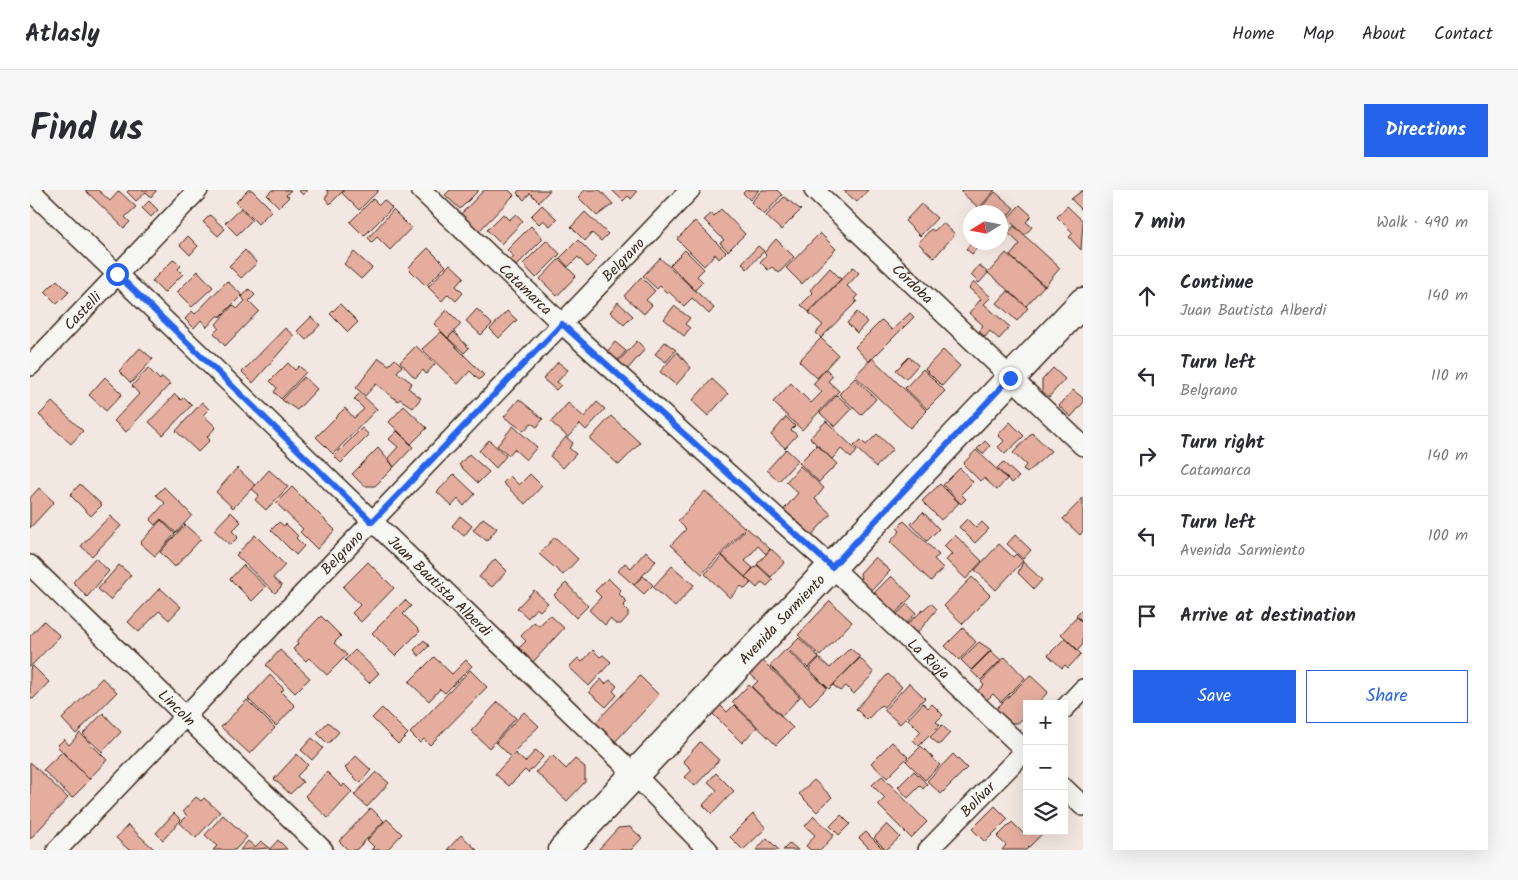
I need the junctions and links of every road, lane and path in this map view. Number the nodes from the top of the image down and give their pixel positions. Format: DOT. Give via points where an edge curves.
graph roads {
  1 [pos="30,190"];
  2 [pos="198,190"];
  3 [pos="421,190"];
  4 [pos="690,190"];
  5 [pos="814,190"];
  6 [pos="117,274"];
  7 [pos="1083,302"];
  8 [pos="562,324"];
  9 [pos="30,366"];
  10 [pos="1010,378"];
  11 [pos="1083,446"];
  12 [pos="372,522"];
  13 [pos="30,565"];
  14 [pos="832,567"];
  15 [pos="1083,689"];
  16 [pos="1068,705"];
  17 [pos="187,715"];
  18 [pos="1023,747"];
  19 [pos="1023,753"];
  20 [pos="634,774"];
  21 [pos="1066,790"];
  22 [pos="1083,806"];
  23 [pos="58,850"];
  24 [pos="323,850"];
  25 [pos="563,850"];
  26 [pos="708,850"];
  27 [pos="928,850"];
  1 -- 6 [label="street, Juan Bautista Alberdi"];
  2 -- 6 [label="street, Castelli"];
  3 -- 8 [label="street, Catamarca"];
  4 -- 8 [label="street, Belgrano"];
  5 -- 10 [label="street, Córdoba"];
  6 -- 9 [label="street, Castelli"];
  6 -- 12 [label="street, Juan Bautista Alberdi"];
  7 -- 10 [label="main road, Avenida Sarmiento"];
  8 -- 12 [label="street, Belgrano"];
  8 -- 14 [label="street, Catamarca"];
  10 -- 11 [label="street, Córdoba"];
  10 -- 14 [label="main road, Avenida Sarmiento"];
  12 -- 17 [label="street, Belgrano"];
  12 -- 20 [label="street, Juan Bautista Alberdi"];
  13 -- 17 [label="street, Lincoln"];
  14 -- 18 [label="street, La Rioja"];
  14 -- 20 [label="main road, Avenida Sarmiento"];
  15 -- 16 [label="street"];
  17 -- 23 [label="street, Belgrano"];
  17 -- 24 [label="street, Lincoln"];
  19 -- 27 [label="street, Bolívar"];
  20 -- 25 [label="main road, Avenida Sarmiento"];
  20 -- 26 [label="street, Juan Bautista Alberdi"];
  21 -- 22 [label="street"];
}
